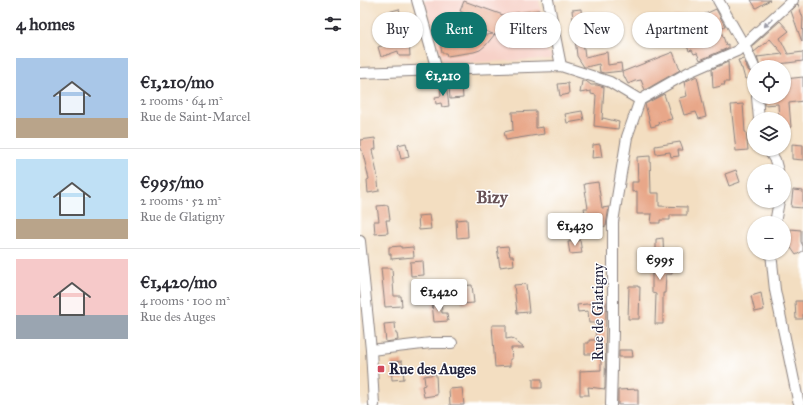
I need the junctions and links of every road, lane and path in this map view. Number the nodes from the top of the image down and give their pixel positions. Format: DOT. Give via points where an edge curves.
graph roads {
  1 [pos="417,0"];
  2 [pos="548,0"];
  3 [pos="718,0"];
  4 [pos="793,0"];
  5 [pos="744,45"];
  6 [pos="751,60"];
  7 [pos="561,66"];
  8 [pos="437,70"];
  9 [pos="360,73"];
  10 [pos="640,100"];
  11 [pos="360,241"];
  12 [pos="772,260"];
  13 [pos="452,343"];
  14 [pos="371,350"];
  15 [pos="374,405"];
  16 [pos="611,405"];
  17 [pos="800,405"];
  1 -- 8 [label="street"];
  2 -- 7 [label="street"];
  3 -- 5 [label="street"];
  4 -- 5 [label="street, one-way"];
  5 -- 6 [label="street"];
  5 -- 10 [label="street" via="737,51 689,72"];
  7 -- 8 [label="street"];
  7 -- 10 [label="street" via="610,82"];
  8 -- 9 [label="street"];
  10 -- 16 [label="street, Rue de Glatigny" via="627,137 613,222"];
  11 -- 14 [label="street"];
  12 -- 17 [label="street" via="775,290"];
  13 -- 14 [label="street"];
  14 -- 15 [label="street"];
}
